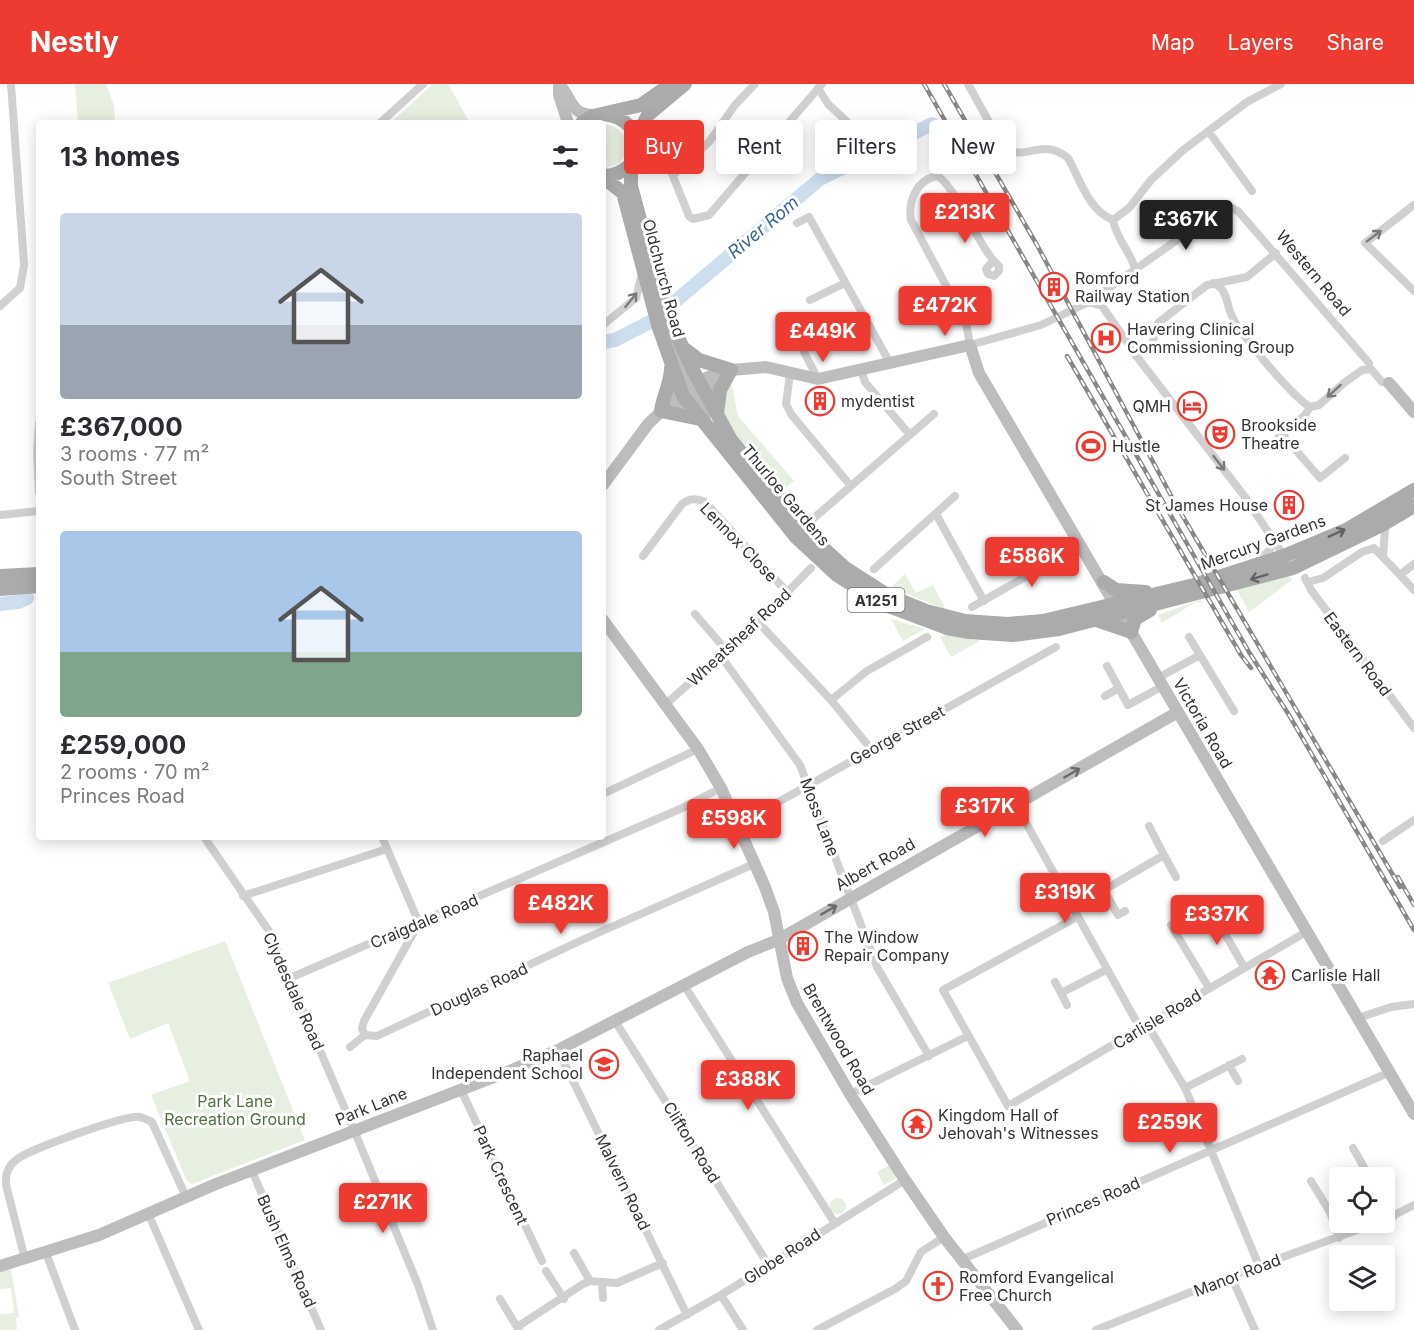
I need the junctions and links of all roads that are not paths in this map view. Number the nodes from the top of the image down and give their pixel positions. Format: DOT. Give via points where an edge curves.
graph roads {
  1 [pos="11,84"];
  2 [pos="423,84"];
  3 [pos="559,84"];
  4 [pos="671,84"];
  5 [pos="685,84"];
  6 [pos="755,84"];
  7 [pos="968,84"];
  8 [pos="1281,84"];
  9 [pos="820,86"];
  10 [pos="600,114"];
  11 [pos="383,120"];
  12 [pos="567,120"];
  13 [pos="588,120"];
  14 [pos="624,120"];
  15 [pos="646,120"];
  16 [pos="845,120"];
  17 [pos="1209,132"];
  18 [pos="624,168"];
  19 [pos="632,174"];
  20 [pos="673,175"];
  21 [pos="606,177"];
  22 [pos="606,179"];
  23 [pos="1252,191"];
  24 [pos="1414,206"];
  25 [pos="1113,220"];
  26 [pos="797,224"];
  27 [pos="1276,254"];
  28 [pos="992,262"];
  29 [pos="643,265"];
  30 [pos="1135,270"];
  31 [pos="845,283"];
  32 [pos="1213,283"];
  33 [pos="1414,291"];
  34 [pos="810,300"];
  35 [pos="1089,302"];
  36 [pos="0,306"];
  37 [pos="660,313"];
  38 [pos="788,319"];
  39 [pos="606,323"];
  40 [pos="970,345"];
  41 [pos="682,347"];
  42 [pos="1136,356"];
  43 [pos="890,363"];
  44 [pos="671,365"];
  45 [pos="1370,366"];
  46 [pos="731,370"];
  47 [pos="861,370"];
  48 [pos="790,374"];
  49 [pos="818,379"];
  50 [pos="1389,383"];
  51 [pos="702,386"];
  52 [pos="683,396"];
  53 [pos="1310,407"];
  54 [pos="665,408"];
  55 [pos="1414,412"];
  56 [pos="934,414"];
  57 [pos="718,416"];
  58 [pos="702,421"];
  59 [pos="910,435"];
  60 [pos="1345,458"];
  61 [pos="606,481"];
  62 [pos="850,485"];
  63 [pos="1414,490"];
  64 [pos="955,496"];
  65 [pos="1414,506"];
  66 [pos="36,512"];
  67 [pos="936,514"];
  68 [pos="0,515"];
  69 [pos="814,518"];
  70 [pos="1382,525"];
  71 [pos="1272,539"];
  72 [pos="1080,546"];
  73 [pos="643,556"];
  74 [pos="1284,556"];
  75 [pos="1383,557"];
  76 [pos="1314,558"];
  77 [pos="1414,564"];
  78 [pos="1250,567"];
  79 [pos="811,568"];
  80 [pos="874,569"];
  81 [pos="1400,575"];
  82 [pos="0,576"];
  83 [pos="35,576"];
  84 [pos="1104,582"];
  85 [pos="36,586"];
  86 [pos="0,589"];
  87 [pos="1414,590"];
  88 [pos="787,592"];
  89 [pos="1174,594"];
  90 [pos="984,601"];
  91 [pos="972,607"];
  92 [pos="1118,609"];
  93 [pos="695,614"];
  94 [pos="1071,615"];
  95 [pos="1096,621"];
  96 [pos="758,622"];
  97 [pos="606,624"];
  98 [pos="1131,632"];
  99 [pos="927,637"];
  100 [pos="1189,637"];
  101 [pos="1053,645"];
  102 [pos="723,652"];
  103 [pos="1200,655"];
  104 [pos="1107,666"];
  105 [pos="1161,682"];
  106 [pos="1119,688"];
  107 [pos="1105,696"];
  108 [pos="831,700"];
  109 [pos="666,704"];
  110 [pos="1234,711"];
  111 [pos="1178,712"];
  112 [pos="1414,728"];
  113 [pos="698,749"];
  114 [pos="871,749"];
  115 [pos="809,784"];
  116 [pos="721,788"];
  117 [pos="606,793"];
  118 [pos="1016,805"];
  119 [pos="1414,820"];
  120 [pos="739,824"];
  121 [pos="1149,826"];
  122 [pos="206,840"];
  123 [pos="383,840"];
  124 [pos="1383,841"];
  125 [pos="387,849"];
  126 [pos="1164,855"];
  127 [pos="756,863"];
  128 [pos="1176,878"];
  129 [pos="1104,890"];
  130 [pos="243,896"];
  131 [pos="850,897"];
  132 [pos="1072,907"];
  133 [pos="1125,911"];
  134 [pos="1213,913"];
  135 [pos="1077,917"];
  136 [pos="419,923"];
  137 [pos="1171,925"];
  138 [pos="1306,932"];
  139 [pos="778,940"];
  140 [pos="1244,967"];
  141 [pos="1106,970"];
  142 [pos="290,978"];
  143 [pos="1055,982"];
  144 [pos="684,985"];
  145 [pos="1209,988"];
  146 [pos="1061,993"];
  147 [pos="1414,1004"];
  148 [pos="1067,1005"];
  149 [pos="1358,1017"];
  150 [pos="615,1020"];
  151 [pos="1144,1026"];
  152 [pos="366,1035"];
  153 [pos="968,1036"];
  154 [pos="350,1047"];
  155 [pos="558,1050"];
  156 [pos="929,1056"];
  157 [pos="1242,1059"];
  158 [pos="1229,1065"];
  159 [pos="1390,1072"];
  160 [pos="1238,1081"];
  161 [pos="460,1088"];
  162 [pos="1185,1088"];
  163 [pos="850,1094"];
  164 [pos="1414,1114"];
  165 [pos="352,1127"];
  166 [pos="1353,1148"];
  167 [pos="1212,1150"];
  168 [pos="1364,1167"];
  169 [pos="252,1171"];
  170 [pos="905,1180"];
  171 [pos="1311,1181"];
  172 [pos="186,1197"];
  173 [pos="1414,1205"];
  174 [pos="148,1213"];
  175 [pos="1395,1215"];
  176 [pos="834,1222"];
  177 [pos="1352,1233"];
  178 [pos="944,1238"];
  179 [pos="1339,1238"];
  180 [pos="46,1253"];
  181 [pos="574,1253"];
  182 [pos="25,1259"];
  183 [pos="961,1260"];
  184 [pos="542,1261"];
  185 [pos="663,1263"];
  186 [pos="768,1264"];
  187 [pos="0,1266"];
  188 [pos="1259,1266"];
  189 [pos="546,1271"];
  190 [pos="1232,1276"];
  191 [pos="590,1281"];
  192 [pos="602,1284"];
  193 [pos="721,1295"];
  194 [pos="603,1298"];
  195 [pos="500,1299"];
  196 [pos="564,1299"];
  197 [pos="687,1314"];
  198 [pos="518,1329"];
  199 [pos="663,1329"];
  200 [pos="75,1330"];
  201 [pos="199,1330"];
  202 [pos="321,1330"];
  203 [pos="434,1330"];
  204 [pos="743,1330"];
  205 [pos="817,1330"];
  206 [pos="1017,1330"];
  207 [pos="1096,1330"];
  208 [pos="1255,1330"];
  1 -- 36 [label="street" via="24,265 20,288"];
  2 -- 11 [label="street"];
  3 -- 10 [label="street" via="576,111 585,116"];
  3 -- 12 [label="street"];
  4 -- 10 [label="main road" via="641,105"];
  5 -- 15 [label="main road, Oldchurch Road"];
  6 -- 20 [label="street" via="709,142"];
  7 -- 25 [label="street" via="1004,149 1016,152 1045,147 1062,153 1094,205"];
  8 -- 17 [label="street" via="1247,102"];
  9 -- 16 [label="street" via="828,104"];
  9 -- 20 [label="street" via="709,215 693,219 689,216"];
  10 -- 13 [label="main road"];
  10 -- 14 [label="main road"];
  17 -- 23 [label="street"];
  17 -- 25 [label="street" via="1166,165 1129,208"];
  18 -- 21 [label="main road"];
  19 -- 37 [label="main road, Oldchurch Road / A1251"];
  22 -- 29 [label="main road, Oldchurch Road / A1251" via="623,193"];
  33 -- 24 [label="street, one-way" via="1365,243"];
  25 -- 30 [label="street"];
  26 -- 31 [label="street" via="809,217"];
  27 -- 30 [label="street, Western Road" via="1230,207 1221,209"];
  27 -- 32 [label="street" via="1247,277"];
  27 -- 45 [label="street, Western Road"];
  28 -- 40 [label="street" via="944,179 936,176 923,182 911,204 911,220 966,323"];
  29 -- 37 [label="main road, Oldchurch Road / A1251"];
  39 -- 29 [label="street, one-way" via="636,298"];
  30 -- 35 [label="street"];
  31 -- 34 [label="street"];
  31 -- 43 [label="street"];
  32 -- 42 [label="street" via="1161,320 1152,344"];
  32 -- 53 [label="street" via="1226,295 1231,314 1246,337"];
  35 -- 40 [label="street" via="1041,325"];
  35 -- 42 [label="street" via="1102,306"];
  37 -- 41 [label="main road, Oldchurch Road / A1251"];
  37 -- 44 [label="main road, Oldchurch Road / A1251"];
  37 -- 52 [label="street" via="688,381"];
  38 -- 49 [label="street"];
  40 -- 43 [label="street"];
  40 -- 72 [label="street, Victoria Road" via="976,368"];
  41 -- 46 [label="main road" via="699,360"];
  41 -- 51 [label="main road, Oldchurch Road / A1251"];
  42 -- 71 [label="street, one-way" via="1245,497"];
  43 -- 47 [label="street"];
  44 -- 52 [label="main road, Oldchurch Road / A1251"];
  44 -- 54 [label="main road" via="663,395"];
  45 -- 50 [label="street, Western Road" via="1382,382"];
  45 -- 53 [label="street, one-way" via="1319,405"];
  46 -- 48 [label="street" via="766,367"];
  46 -- 51 [label="street" via="711,387"];
  46 -- 57 [label="main road" via="720,390"];
  47 -- 49 [label="street"];
  47 -- 59 [label="street" via="865,382"];
  48 -- 49 [label="street"];
  48 -- 62 [label="street" via="786,404 791,414"];
  50 -- 55 [label="street, Western Road"];
  51 -- 52 [label="street"];
  51 -- 57 [label="main road, Thurloe Gardens / A1251"];
  51 -- 58 [label="street" via="697,399 705,414"];
  52 -- 54 [label="street" via="673,396"];
  52 -- 58 [label="main road, Thurloe Gardens / A1251"];
  53 -- 60 [label="street" via="1280,436 1320,478"];
  54 -- 58 [label="main road"];
  54 -- 61 [label="street" via="648,424"];
  56 -- 59 [label="street"];
  57 -- 94 [label="main road, Thurloe Gardens / A1251" via="744,458 810,536 845,568 887,595 965,621 1008,624"];
  58 -- 95 [label="main road, Thurloe Gardens / A1251" via="796,537 837,575 883,604 946,628 969,632 1013,635"];
  59 -- 62 [label="street"];
  62 -- 69 [label="street"];
  74 -- 63 [label="main road, Mercury Gardens / A1251, one-way" via="1346,530"];
  64 -- 67 [label="street"];
  65 -- 70 [label="main road, Mercury Gardens / A1251"];
  66 -- 68 [label="street"];
  67 -- 80 [label="street"];
  67 -- 90 [label="street"];
  70 -- 75 [label="street"];
  70 -- 76 [label="main road, Mercury Gardens / A1251"];
  71 -- 74 [label="street"];
  71 -- 78 [label="street" via="1270,550"];
  72 -- 84 [label="street, Victoria Road"];
  72 -- 90 [label="street"];
  73 -- 88 [label="street, Lennox Close" via="682,504 699,499"];
  74 -- 76 [label="main road"];
  74 -- 78 [label="main road, Mercury Gardens / A1251"];
  75 -- 81 [label="street"];
  75 -- 112 [label="street, Eastern Road" via="1374,548 1323,578 1306,580"];
  76 -- 89 [label="main road, Mercury Gardens / A1251, one-way" via="1293,568"];
  77 -- 81 [label="street"];
  78 -- 89 [label="main road, Mercury Gardens / A1251"];
  79 -- 88 [label="street, Wheatsheaf Road"];
  81 -- 87 [label="street"];
  82 -- 83 [label="main road"];
  84 -- 89 [label="main road, A1251" via="1123,591"];
  84 -- 92 [label="street, Victoria Road"];
  84 -- 94 [label="main road, A1251" via="1104,593 1098,603"];
  85 -- 86 [label="main road"];
  88 -- 96 [label="street, Wheatsheaf Road"];
  89 -- 92 [label="main road, Mercury Gardens / A1251"];
  89 -- 98 [label="main road, A1251" via="1138,616"];
  90 -- 91 [label="street"];
  92 -- 94 [label="main road, Thurloe Gardens / A1251"];
  92 -- 95 [label="main road, Thurloe Gardens / A1251"];
  92 -- 98 [label="street, Victoria Road"];
  93 -- 102 [label="street, Moss Lane"];
  95 -- 98 [label="main road, A1251"];
  96 -- 102 [label="street, Wheatsheaf Road"];
  96 -- 108 [label="street"];
  97 -- 109 [label="street, Brentwood Road"];
  98 -- 105 [label="street, Victoria Road"];
  99 -- 108 [label="street" via="867,672"];
  100 -- 103 [label="street"];
  101 -- 114 [label="street, George Street"];
  102 -- 109 [label="street, Wheatsheaf Road"];
  102 -- 115 [label="street, Moss Lane"];
  103 -- 105 [label="street"];
  103 -- 110 [label="street"];
  104 -- 106 [label="street"];
  105 -- 106 [label="street" via="1128,705"];
  105 -- 111 [label="street, Victoria Road"];
  106 -- 107 [label="street"];
  108 -- 114 [label="street"];
  109 -- 113 [label="street, Brentwood Road"];
  118 -- 111 [label="street, Albert Road, one-way"];
  111 -- 138 [label="street, Victoria Road"];
  113 -- 116 [label="street, Brentwood Road"];
  113 -- 117 [label="street"];
  114 -- 115 [label="street, George Street"];
  115 -- 120 [label="street, George Street"];
  115 -- 131 [label="street, Moss Lane"];
  116 -- 120 [label="street, Brentwood Road"];
  116 -- 136 [label="street, Craigdale Road"];
  118 -- 131 [label="street, Albert Road"];
  118 -- 132 [label="street"];
  119 -- 124 [label="street"];
  120 -- 127 [label="street, Brentwood Road"];
  121 -- 126 [label="street"];
  122 -- 130 [label="street, Clydesdale Road"];
  123 -- 125 [label="street"];
  125 -- 130 [label="street"];
  125 -- 136 [label="street"];
  126 -- 128 [label="street"];
  126 -- 129 [label="street"];
  127 -- 139 [label="street, Brentwood Road" via="774,912"];
  127 -- 152 [label="street, Douglas Road" via="377,1036"];
  129 -- 132 [label="street"];
  129 -- 133 [label="street" via="1118,915"];
  130 -- 142 [label="street, Clydesdale Road" via="269,931"];
  139 -- 131 [label="street, Albert Road, one-way"];
  131 -- 156 [label="street, Moss Lane" via="878,967"];
  132 -- 135 [label="street"];
  134 -- 140 [label="street"];
  135 -- 141 [label="street"];
  135 -- 153 [label="street" via="943,990"];
  136 -- 142 [label="street, Craigdale Road"];
  136 -- 152 [label="street" via="364,1021"];
  137 -- 145 [label="street"];
  138 -- 140 [label="street, Carlisle Road"];
  138 -- 149 [label="street, Victoria Road"];
  139 -- 144 [label="street, Park Lane"];
  139 -- 163 [label="street, Brentwood Road" via="797,1004"];
  140 -- 145 [label="street, Carlisle Road"];
  141 -- 146 [label="street"];
  141 -- 151 [label="street"];
  142 -- 165 [label="street, Clydesdale Road" via="334,1071"];
  143 -- 146 [label="street"];
  144 -- 150 [label="street, Park Lane"];
  144 -- 176 [label="street"];
  145 -- 151 [label="street, Carlisle Road"];
  146 -- 148 [label="street"];
  147 -- 149 [label="street"];
  149 -- 159 [label="street, Victoria Road"];
  150 -- 155 [label="street, Park Lane"];
  150 -- 186 [label="street, Clifton Road"];
  151 -- 153 [label="street, Carlisle Road" via="1008,1106"];
  151 -- 162 [label="street"];
  152 -- 154 [label="street"];
  153 -- 156 [label="street"];
  155 -- 161 [label="street, Park Lane"];
  155 -- 185 [label="street, Malvern Road"];
  156 -- 163 [label="street"];
  157 -- 158 [label="street"];
  158 -- 160 [label="street"];
  158 -- 162 [label="street"];
  159 -- 164 [label="street, Victoria Road"];
  159 -- 167 [label="street, Princes Road"];
  161 -- 165 [label="street, Park Lane"];
  161 -- 184 [label="street, Park Crescent"];
  162 -- 167 [label="street"];
  163 -- 170 [label="street, Brentwood Road"];
  165 -- 169 [label="street, Park Lane"];
  165 -- 203 [label="street, Clydesdale Road"];
  166 -- 168 [label="street"];
  167 -- 183 [label="street, Princes Road"];
  167 -- 188 [label="street"];
  169 -- 172 [label="street, Park Lane"];
  169 -- 202 [label="street, Bush Elms Road"];
  170 -- 176 [label="street, Globe Road"];
  170 -- 178 [label="street, Brentwood Road"];
  171 -- 179 [label="street" via="1330,1212"];
  172 -- 174 [label="street, Park Lane"];
  172 -- 182 [label="street" via="152,1122 133,1117 91,1129 18,1158 6,1173"];
  173 -- 175 [label="street"];
  174 -- 180 [label="street, Park Lane"];
  174 -- 201 [label="street"];
  176 -- 186 [label="street, Globe Road"];
  177 -- 179 [label="street, Manor Road"];
  178 -- 183 [label="street, Brentwood Road"];
  178 -- 205 [label="street" via="921,1252 906,1281 895,1289"];
  179 -- 188 [label="street, Manor Road"];
  180 -- 182 [label="street, Park Lane"];
  180 -- 200 [label="street"];
  181 -- 191 [label="street"];
  182 -- 187 [label="street, Park Lane"];
  183 -- 206 [label="street, Brentwood Road"];
  185 -- 192 [label="street" via="632,1279"];
  185 -- 197 [label="street, Malvern Road"];
  186 -- 193 [label="street, Globe Road"];
  188 -- 190 [label="street, Manor Road"];
  189 -- 196 [label="street"];
  190 -- 207 [label="street, Manor Road"];
  190 -- 208 [label="street"];
  191 -- 192 [label="street"];
  191 -- 196 [label="street"];
  192 -- 194 [label="street"];
  193 -- 197 [label="street, Globe Road"];
  193 -- 204 [label="street"];
  195 -- 198 [label="street"];
  196 -- 198 [label="street"];
  197 -- 199 [label="street, Globe Road"];
}
